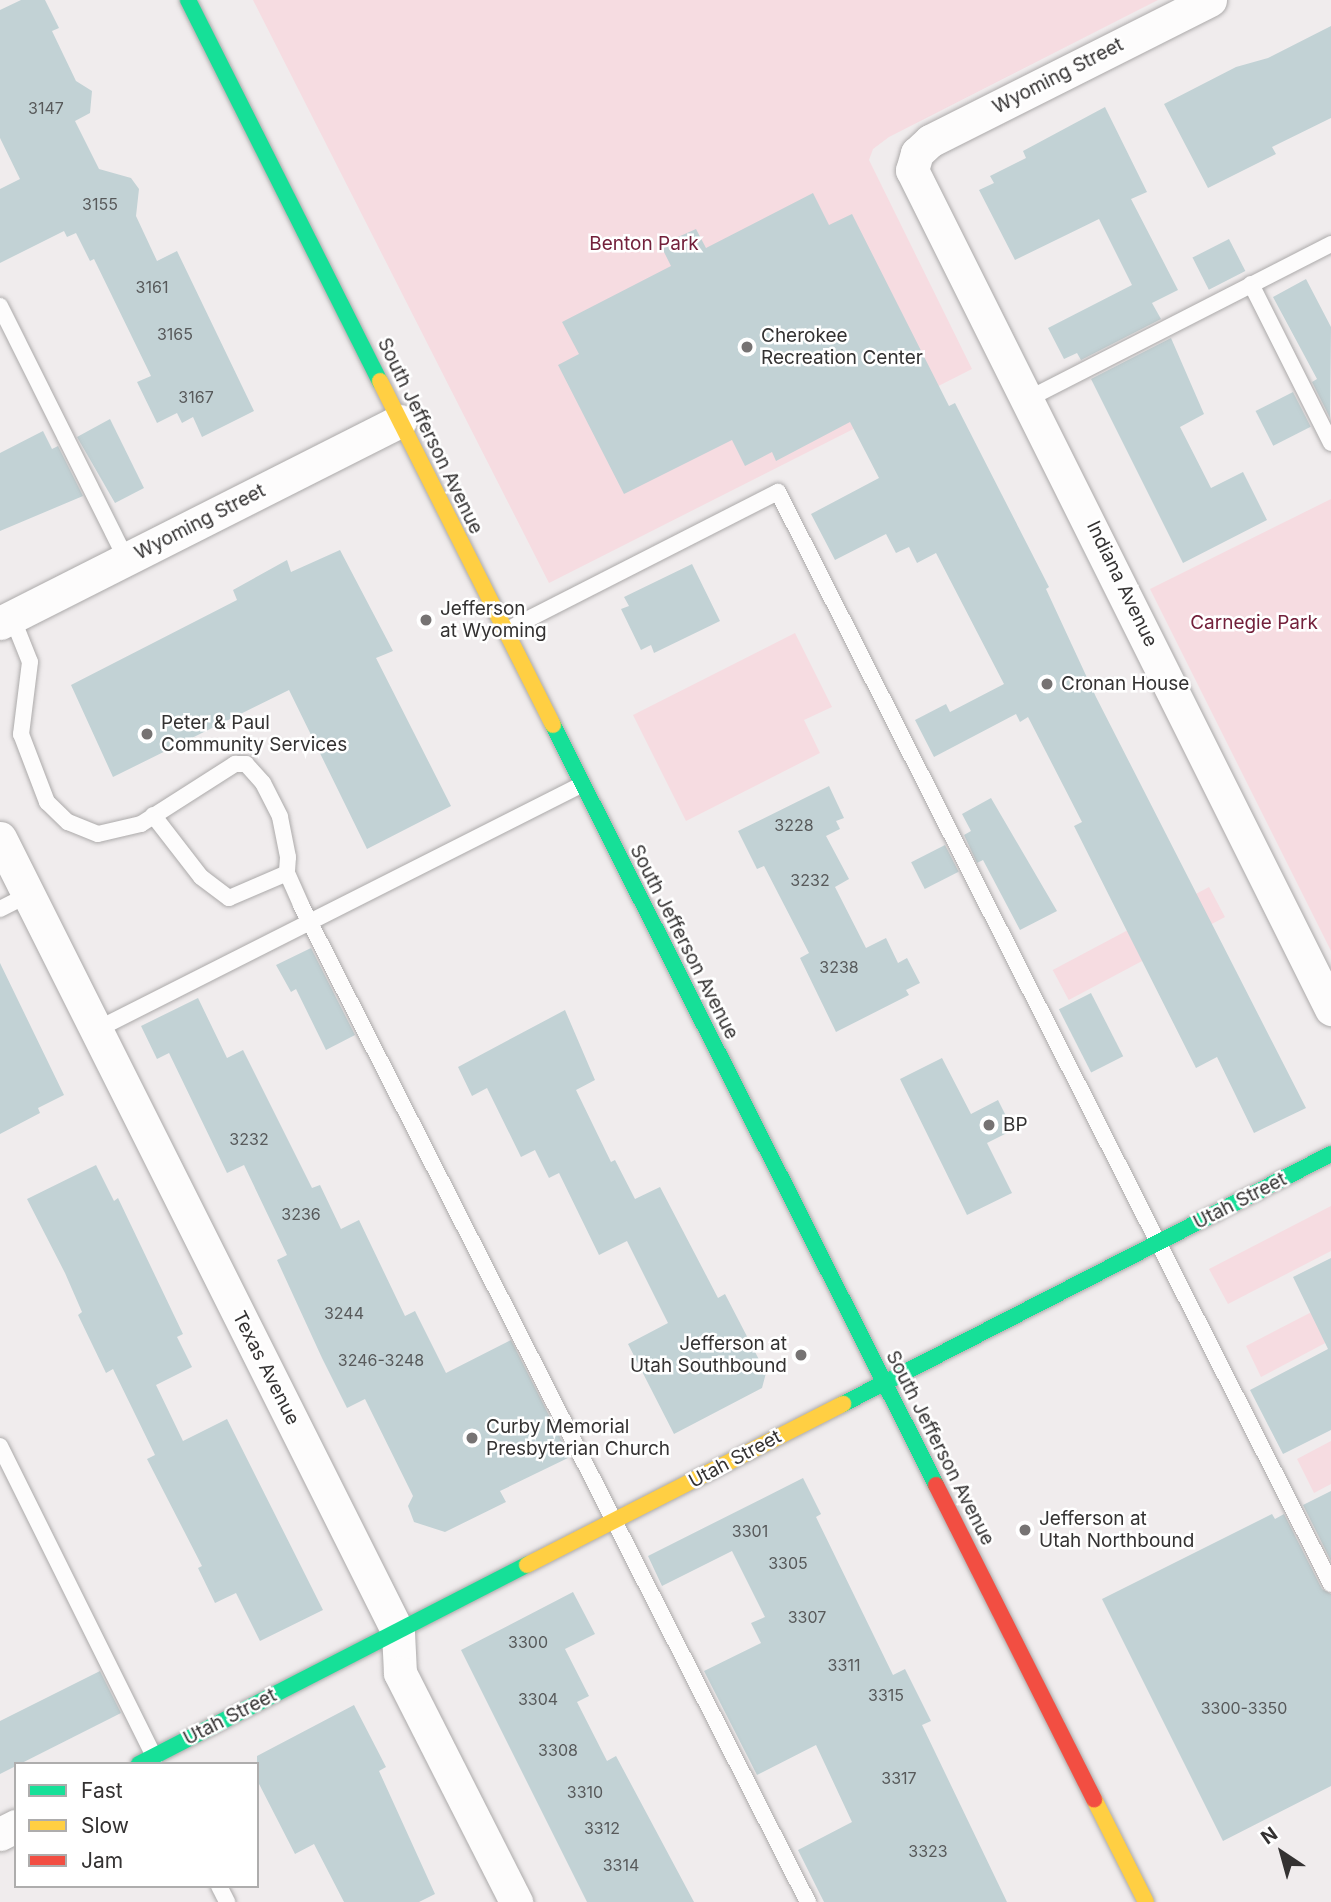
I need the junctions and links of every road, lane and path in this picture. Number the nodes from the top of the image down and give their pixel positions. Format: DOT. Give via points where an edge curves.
graph roads {
  1 [pos="188,0"];
  2 [pos="1209,0"];
  3 [pos="914,160"];
  4 [pos="1331,244"];
  5 [pos="1251,284"];
  6 [pos="2,313"];
  7 [pos="1030,398"];
  8 [pos="400,421"];
  9 [pos="1331,443"];
  10 [pos="126,559"];
  11 [pos="6,620"];
  12 [pos="503,632"];
  13 [pos="581,785"];
  14 [pos="153,815"];
  15 [pos="0,838"];
  16 [pos="286,873"];
  17 [pos="14,902"];
  18 [pos="310,923"];
  19 [pos="1331,1009"];
  20 [pos="96,1030"];
  21 [pos="1331,1154"];
  22 [pos="1161,1241"];
  23 [pos="883,1382"];
  24 [pos="0,1446"];
  25 [pos="617,1521"];
  26 [pos="1331,1584"];
  27 [pos="398,1632"];
  28 [pos="150,1761"];
  29 [pos="516,1902"];
  30 [pos="808,1902"];
  31 [pos="1146,1902"];
  1 -- 8 [label="main road, South Jefferson Avenue"];
  2 -- 3 [label="street, Wyoming Street" via="930,141"];
  3 -- 7 [label="street, Indiana Avenue" via="920,193"];
  4 -- 5 [label="lane"];
  5 -- 7 [label="lane"];
  5 -- 9 [label="lane"];
  6 -- 10 [label="lane"];
  7 -- 19 [label="street, Indiana Avenue"];
  8 -- 10 [label="street, Wyoming Street"];
  8 -- 12 [label="main road, South Jefferson Avenue"];
  10 -- 11 [label="street, Wyoming Street"];
  11 -- 14 [label="lane" via="30,662 21,734 47,802 68,822 98,834 141,824"];
  12 -- 13 [label="main road, South Jefferson Avenue"];
  12 -- 22 [label="lane" via="778,492"];
  13 -- 18 [label="lane"];
  13 -- 23 [label="main road, South Jefferson Avenue"];
  14 -- 16 [label="lane" via="201,877 229,898"];
  14 -- 16 [label="lane" via="235,764 246,764 263,783 280,817 288,857"];
  15 -- 17 [label="street, Texas Avenue"];
  16 -- 18 [label="lane"];
  17 -- 20 [label="street, Texas Avenue"];
  18 -- 20 [label="lane"];
  18 -- 25 [label="lane"];
  20 -- 27 [label="street, Texas Avenue"];
  21 -- 22 [label="main road, Utah Street"];
  22 -- 23 [label="main road, Utah Street"];
  22 -- 26 [label="lane"];
  23 -- 25 [label="main road, Utah Street"];
  23 -- 31 [label="main road, South Jefferson Avenue"];
  24 -- 28 [label="lane"];
  25 -- 27 [label="main road, Utah Street"];
  25 -- 30 [label="lane"];
  27 -- 28 [label="main road, Utah Street"];
  27 -- 29 [label="street, Texas Avenue" via="400,1673"];
}
